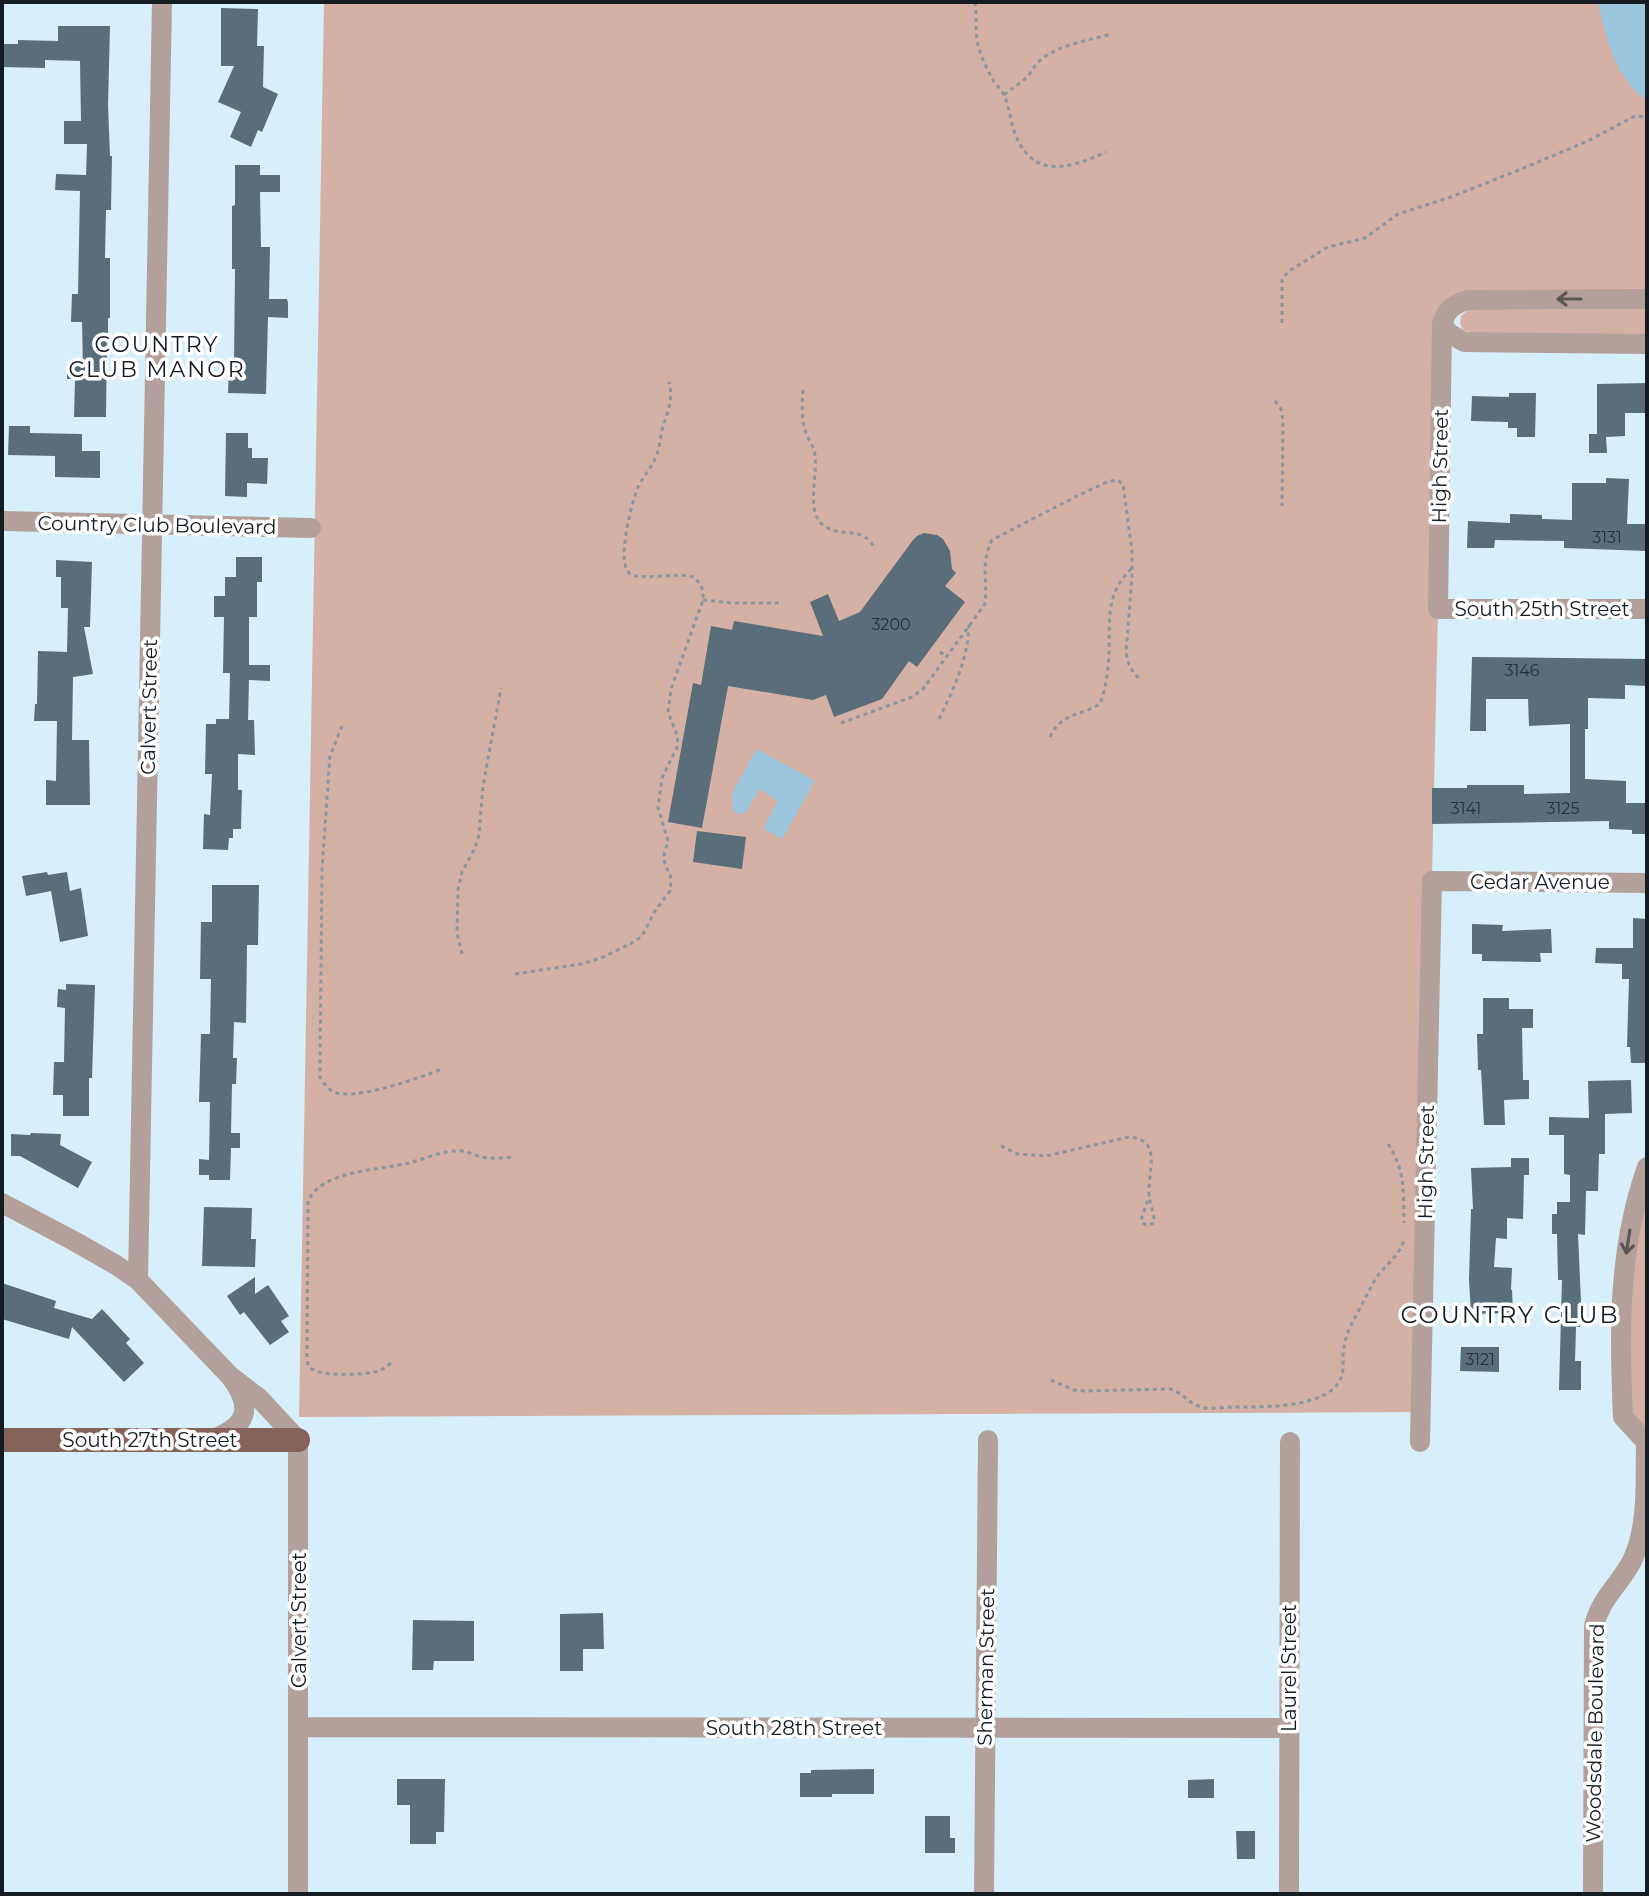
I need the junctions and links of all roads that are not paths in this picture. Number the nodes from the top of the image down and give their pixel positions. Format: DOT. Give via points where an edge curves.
graph roads {
  1 [pos="162,2"];
  2 [pos="1647,299"];
  3 [pos="1442,324"];
  4 [pos="1647,344"];
  5 [pos="2,521"];
  6 [pos="152,525"];
  7 [pos="311,528"];
  8 [pos="1438,609"];
  9 [pos="1647,609"];
  10 [pos="1432,881"];
  11 [pos="1647,883"];
  12 [pos="1647,1167"];
  13 [pos="2,1203"];
  14 [pos="138,1280"];
  15 [pos="230,1376"];
  16 [pos="2,1440"];
  17 [pos="211,1440"];
  18 [pos="298,1440"];
  19 [pos="988,1440"];
  20 [pos="1646,1441"];
  21 [pos="1290,1442"];
  22 [pos="1420,1442"];
  23 [pos="1646,1520"];
  24 [pos="299,1727"];
  25 [pos="985,1728"];
  26 [pos="1289,1728"];
  27 [pos="298,1894"];
  28 [pos="984,1894"];
  29 [pos="1289,1894"];
  30 [pos="1593,1894"];
  1 -- 6 [label="street, Calvert Street"];
  2 -- 3 [label="street, one-way" via="1468,300 1449,310"];
  3 -- 4 [label="street" via="1464,342"];
  3 -- 8 [label="street, High Street"];
  5 -- 6 [label="street, Country Club Boulevard"];
  6 -- 7 [label="street, Country Club Boulevard"];
  6 -- 14 [label="street, Calvert Street"];
  8 -- 9 [label="street, South 25th Street"];
  10 -- 11 [label="street, Cedar Avenue"];
  10 -- 22 [label="street, High Street"];
  12 -- 20 [label="street, Woodsdale Boulevard, one-way" via="1626,1245 1621,1309 1623,1417"];
  13 -- 14 [label="street"];
  14 -- 15 [label="street"];
  15 -- 17 [label="street" via="245,1401 242,1422"];
  15 -- 18 [label="street"];
  16 -- 17 [label="main road, South 27th Street"];
  17 -- 18 [label="main road, South 27th Street"];
  18 -- 24 [label="street, Calvert Street"];
  19 -- 25 [label="street, Sherman Street"];
  20 -- 23 [label="street, Woodsdale Boulevard"];
  21 -- 26 [label="street, Laurel Street"];
  23 -- 30 [label="street, Woodsdale Boulevard" via="1634,1557 1603,1600 1594,1626"];
  24 -- 25 [label="street, South 28th Street"];
  24 -- 27 [label="street, Calvert Street"];
  25 -- 26 [label="street, South 28th Street"];
  25 -- 28 [label="street, Sherman Street"];
  26 -- 29 [label="street, Laurel Street"];
}
